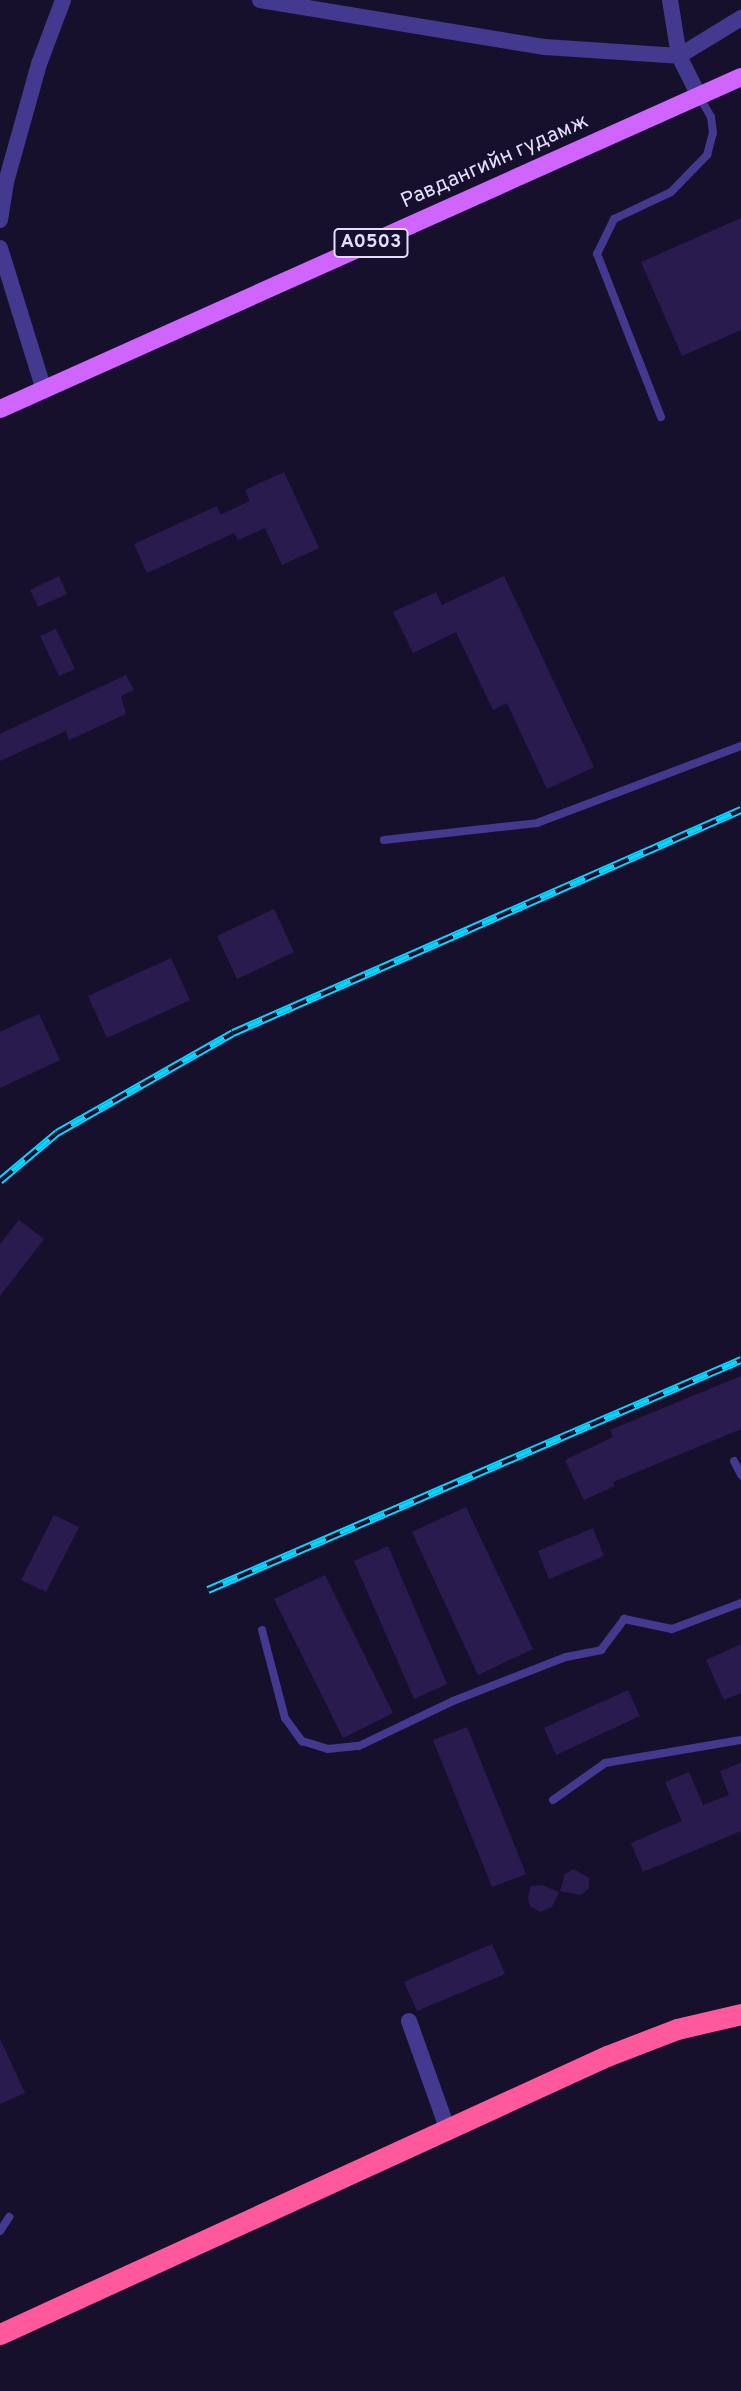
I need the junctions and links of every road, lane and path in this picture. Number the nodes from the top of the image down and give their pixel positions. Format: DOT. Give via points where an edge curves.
graph roads {
  1 [pos="64,0"];
  2 [pos="260,0"];
  3 [pos="670,0"];
  4 [pos="741,18"];
  5 [pos="679,56"];
  6 [pos="741,78"];
  7 [pos="699,96"];
  8 [pos="0,220"];
  9 [pos="0,248"];
  10 [pos="44,390"];
  11 [pos="0,409"];
  12 [pos="661,418"];
  13 [pos="741,746"];
  14 [pos="383,840"];
  15 [pos="734,1461"];
  16 [pos="741,1475"];
  17 [pos="741,1603"];
  18 [pos="262,1630"];
  19 [pos="741,1740"];
  20 [pos="553,1800"];
  21 [pos="741,2014"];
  22 [pos="409,2021"];
  23 [pos="446,2128"];
  24 [pos="9,2217"];
  25 [pos="0,2231"];
  26 [pos="0,2334"];
  1 -- 8 [label="street" via="39,64"];
  2 -- 5 [label="street" via="532,45"];
  3 -- 5 [label="street"];
  4 -- 5 [label="street"];
  5 -- 7 [label="street"];
  6 -- 7 [label="main road, Равдангийн гудамж / A0503"];
  7 -- 10 [label="main road, Равдангийн гудамж / A0503"];
  7 -- 12 [label="lane" via="711,117 713,134 707,155 671,192 614,219 597,254"];
  9 -- 10 [label="street"];
  10 -- 11 [label="main road, Равдангийн гудамж / A0503"];
  13 -- 14 [label="lane" via="537,823"];
  15 -- 16 [label="lane"];
  17 -- 18 [label="lane" via="672,1629 624,1619 601,1650 566,1657 453,1701 359,1746 328,1749 302,1741 285,1718"];
  19 -- 20 [label="lane" via="606,1763"];
  21 -- 23 [label="highway" via="677,2029"];
  22 -- 23 [label="street"];
  23 -- 26 [label="highway"];
  24 -- 25 [label="lane"];
}
